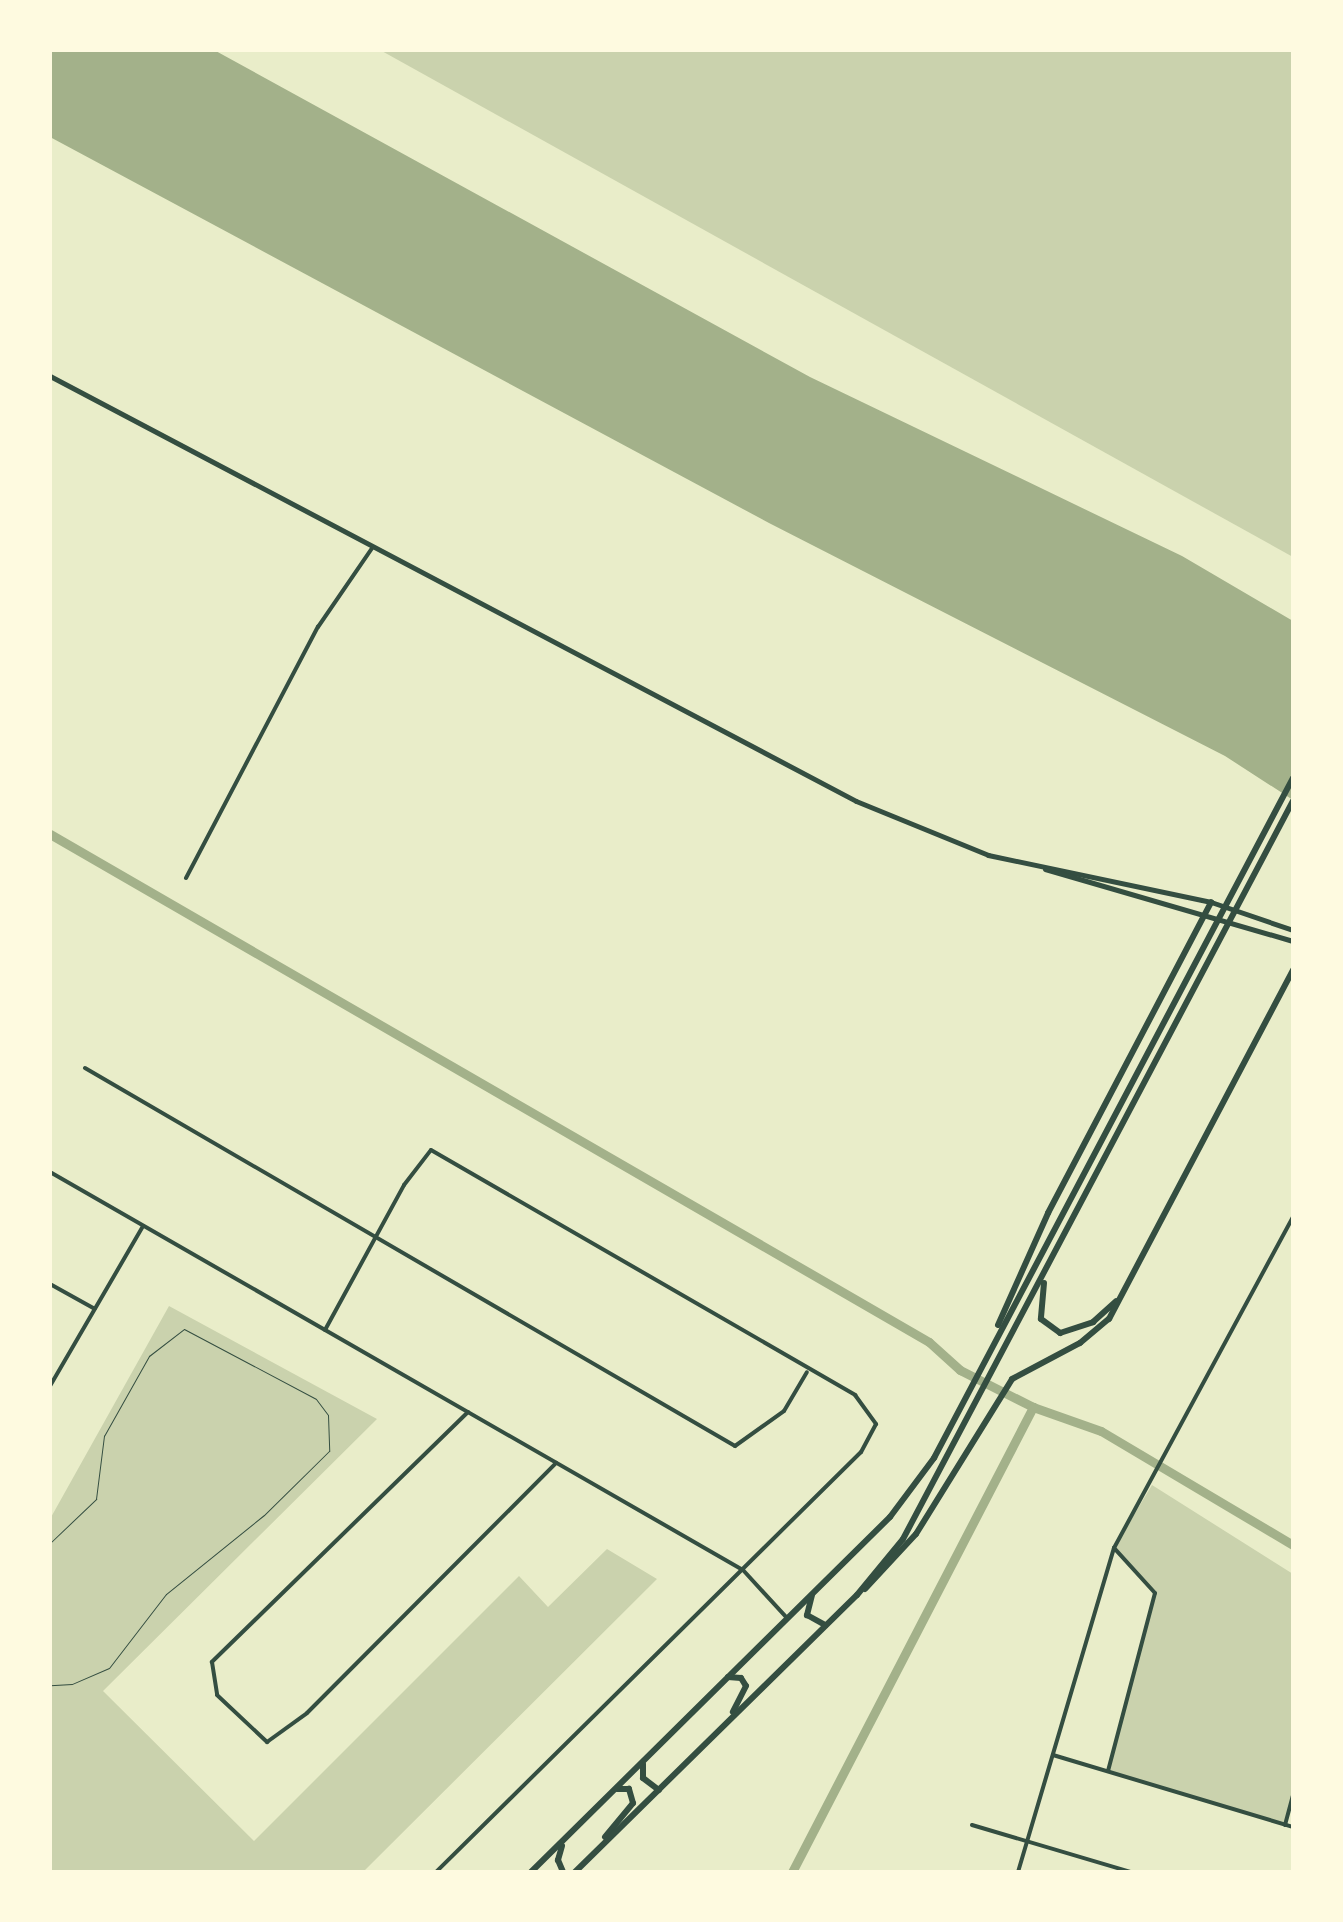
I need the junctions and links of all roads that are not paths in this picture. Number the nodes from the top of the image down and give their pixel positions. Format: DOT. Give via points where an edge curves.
graph roads {
  1 [pos="50,376"];
  2 [pos="373,546"];
  3 [pos="1293,778"];
  4 [pos="1293,802"];
  5 [pos="1032,864"];
  6 [pos="186,878"];
  7 [pos="1211,902"];
  8 [pos="1206,914"];
  9 [pos="1293,930"];
  10 [pos="1293,942"];
  11 [pos="1293,970"];
  12 [pos="85,1068"];
  13 [pos="50,1172"];
  14 [pos="1293,1217"];
  15 [pos="144,1225"];
  16 [pos="373,1238"];
  17 [pos="1047,1270"];
  18 [pos="50,1284"];
  19 [pos="1120,1296"];
  20 [pos="95,1310"];
  21 [pos="325,1330"];
  22 [pos="983,1364"];
  23 [pos="807,1372"];
  24 [pos="50,1386"];
  25 [pos="468,1412"];
  26 [pos="556,1462"];
  27 [pos="1114,1548"];
  28 [pos="743,1570"];
  29 [pos="812,1594"];
  30 [pos="856,1595"];
  31 [pos="787,1618"];
  32 [pos="826,1625"];
  33 [pos="728,1677"];
  34 [pos="721,1729"];
  35 [pos="1053,1755"];
  36 [pos="646,1758"];
  37 [pos="1108,1771"];
  38 [pos="659,1790"];
  39 [pos="613,1791"];
  40 [pos="1293,1796"];
  41 [pos="972,1825"];
  42 [pos="1285,1825"];
  43 [pos="1293,1828"];
  44 [pos="568,1837"];
  45 [pos="1026,1843"];
  46 [pos="593,1855"];
  47 [pos="436,1872"];
  48 [pos="531,1872"];
  49 [pos="563,1872"];
  50 [pos="574,1872"];
  51 [pos="1018,1872"];
  52 [pos="1132,1872"];
  1 -- 2 [label="main road"];
  2 -- 5 [label="main road" via="856,801 973,849"];
  2 -- 6 [label="street" via="318,627"];
  3 -- 22 [label="main road"];
  4 -- 17 [label="main road"];
  5 -- 7 [label="main road"];
  5 -- 8 [label="main road" via="1105,892"];
  7 -- 8 [label="main road"];
  7 -- 9 [label="main road"];
  8 -- 10 [label="main road"];
  8 -- 22 [label="main road" via="1038,1232"];
  11 -- 19 [label="main road"];
  12 -- 16 [label="street"];
  13 -- 15 [label="street"];
  14 -- 27 [label="street"];
  15 -- 20 [label="street"];
  15 -- 21 [label="street"];
  16 -- 21 [label="street"];
  16 -- 23 [label="street" via="735,1446 784,1411"];
  16 -- 23 [label="street" via="431,1150"];
  17 -- 19 [label="main road" via="1040,1313 1056,1332 1086,1326"];
  17 -- 30 [label="main road" via="910,1529"];
  18 -- 20 [label="street"];
  19 -- 30 [label="main road" via="1088,1339 1012,1378 916,1534"];
  20 -- 24 [label="street"];
  21 -- 25 [label="street"];
  22 -- 29 [label="main road" via="905,1499"];
  23 -- 28 [label="street" via="871,1410 873,1438"];
  25 -- 26 [label="street"];
  25 -- 26 [label="street" via="220,1654 209,1673 217,1694 275,1742"];
  26 -- 28 [label="street"];
  27 -- 35 [label="street"];
  27 -- 37 [label="street" via="1155,1593"];
  28 -- 31 [label="street"];
  28 -- 47 [label="street"];
  29 -- 31 [label="main road"];
  29 -- 32 [label="main road" via="807,1615"];
  30 -- 32 [label="main road"];
  31 -- 33 [label="main road"];
  32 -- 34 [label="main road"];
  33 -- 34 [label="main road" via="741,1678 746,1691"];
  33 -- 36 [label="main road"];
  34 -- 38 [label="main road"];
  35 -- 37 [label="street"];
  35 -- 45 [label="street"];
  36 -- 38 [label="main road" via="643,1778"];
  36 -- 39 [label="main road"];
  37 -- 42 [label="street"];
  38 -- 46 [label="main road"];
  39 -- 44 [label="main road"];
  39 -- 46 [label="main road" via="628,1788 633,1802"];
  40 -- 42 [label="street"];
  41 -- 45 [label="street"];
  42 -- 43 [label="street"];
  44 -- 48 [label="main road"];
  44 -- 49 [label="main road" via="558,1860"];
  45 -- 51 [label="street"];
  45 -- 52 [label="street"];
  46 -- 50 [label="main road"];
}
